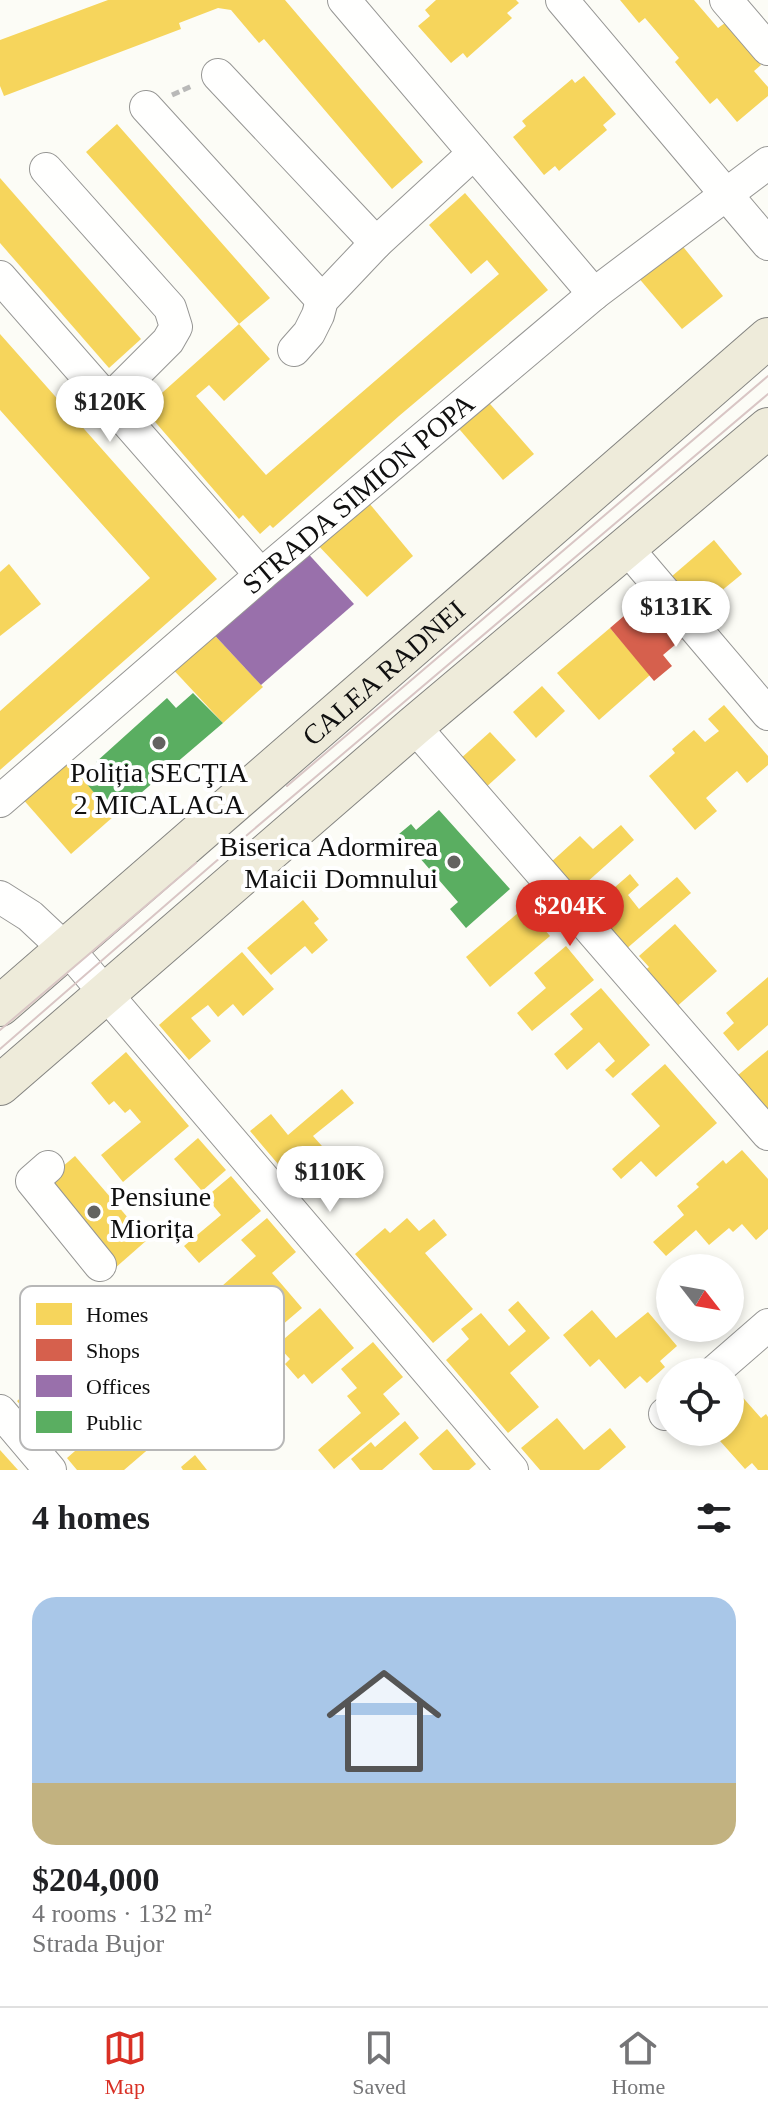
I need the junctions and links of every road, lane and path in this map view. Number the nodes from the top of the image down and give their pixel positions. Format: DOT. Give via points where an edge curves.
graph roads {
  1 [pos="344,0"];
  2 [pos="562,0"];
  3 [pos="726,0"];
  4 [pos="768,49"];
  5 [pos="218,75"];
  6 [pos="146,107"];
  7 [pos="474,153"];
  8 [pos="768,163"];
  9 [pos="46,169"];
  10 [pos="725,196"];
  11 [pos="376,243"];
  12 [pos="768,244"];
  13 [pos="0,277"];
  14 [pos="594,294"];
  15 [pos="322,300"];
  16 [pos="768,338"];
  17 [pos="294,350"];
  18 [pos="109,400"];
  19 [pos="768,428"];
  20 [pos="626,547"];
  21 [pos="261,575"];
  22 [pos="768,714"];
  23 [pos="414,726"];
  24 [pos="0,801"];
  25 [pos="0,897"];
  26 [pos="67,948"];
  27 [pos="106,992"];
  28 [pos="0,1006"];
  29 [pos="0,1085"];
  30 [pos="768,1134"];
  31 [pos="48,1167"];
  32 [pos="100,1265"];
  33 [pos="768,1325"];
  34 [pos="730,1358"];
  35 [pos="0,1411"];
  36 [pos="20,1435"];
  37 [pos="33,1450"];
  38 [pos="50,1470"];
  39 [pos="512,1470"];
  1 -- 7 [label="street"];
  2 -- 10 [label="street"];
  3 -- 4 [label="street"];
  5 -- 6 [label="path"];
  5 -- 11 [label="street"];
  6 -- 15 [label="street"];
  7 -- 11 [label="street"];
  7 -- 14 [label="street"];
  8 -- 10 [label="street, STRADA SIMION POPA"];
  9 -- 18 [label="street" via="170,308 176,327"];
  10 -- 12 [label="street"];
  10 -- 14 [label="street, STRADA SIMION POPA"];
  11 -- 15 [label="street"];
  13 -- 18 [label="street"];
  14 -- 21 [label="street, STRADA SIMION POPA"];
  15 -- 17 [label="street" via="309,333"];
  16 -- 26 [label="main road, CALEA RADNEI"];
  18 -- 21 [label="street"];
  19 -- 20 [label="main road"];
  20 -- 22 [label="street"];
  20 -- 23 [label="main road"];
  21 -- 24 [label="street, STRADA SIMION POPA"];
  23 -- 27 [label="main road"];
  23 -- 30 [label="street"];
  25 -- 26 [label="street"];
  26 -- 27 [label="street"];
  26 -- 28 [label="main road, CALEA RADNEI"];
  27 -- 29 [label="main road"];
  27 -- 39 [label="street"];
  31 -- 32 [label="street" via="32,1181"];
  33 -- 34 [label="street"];
  35 -- 36 [label="street"];
  37 -- 38 [label="street"];
}
